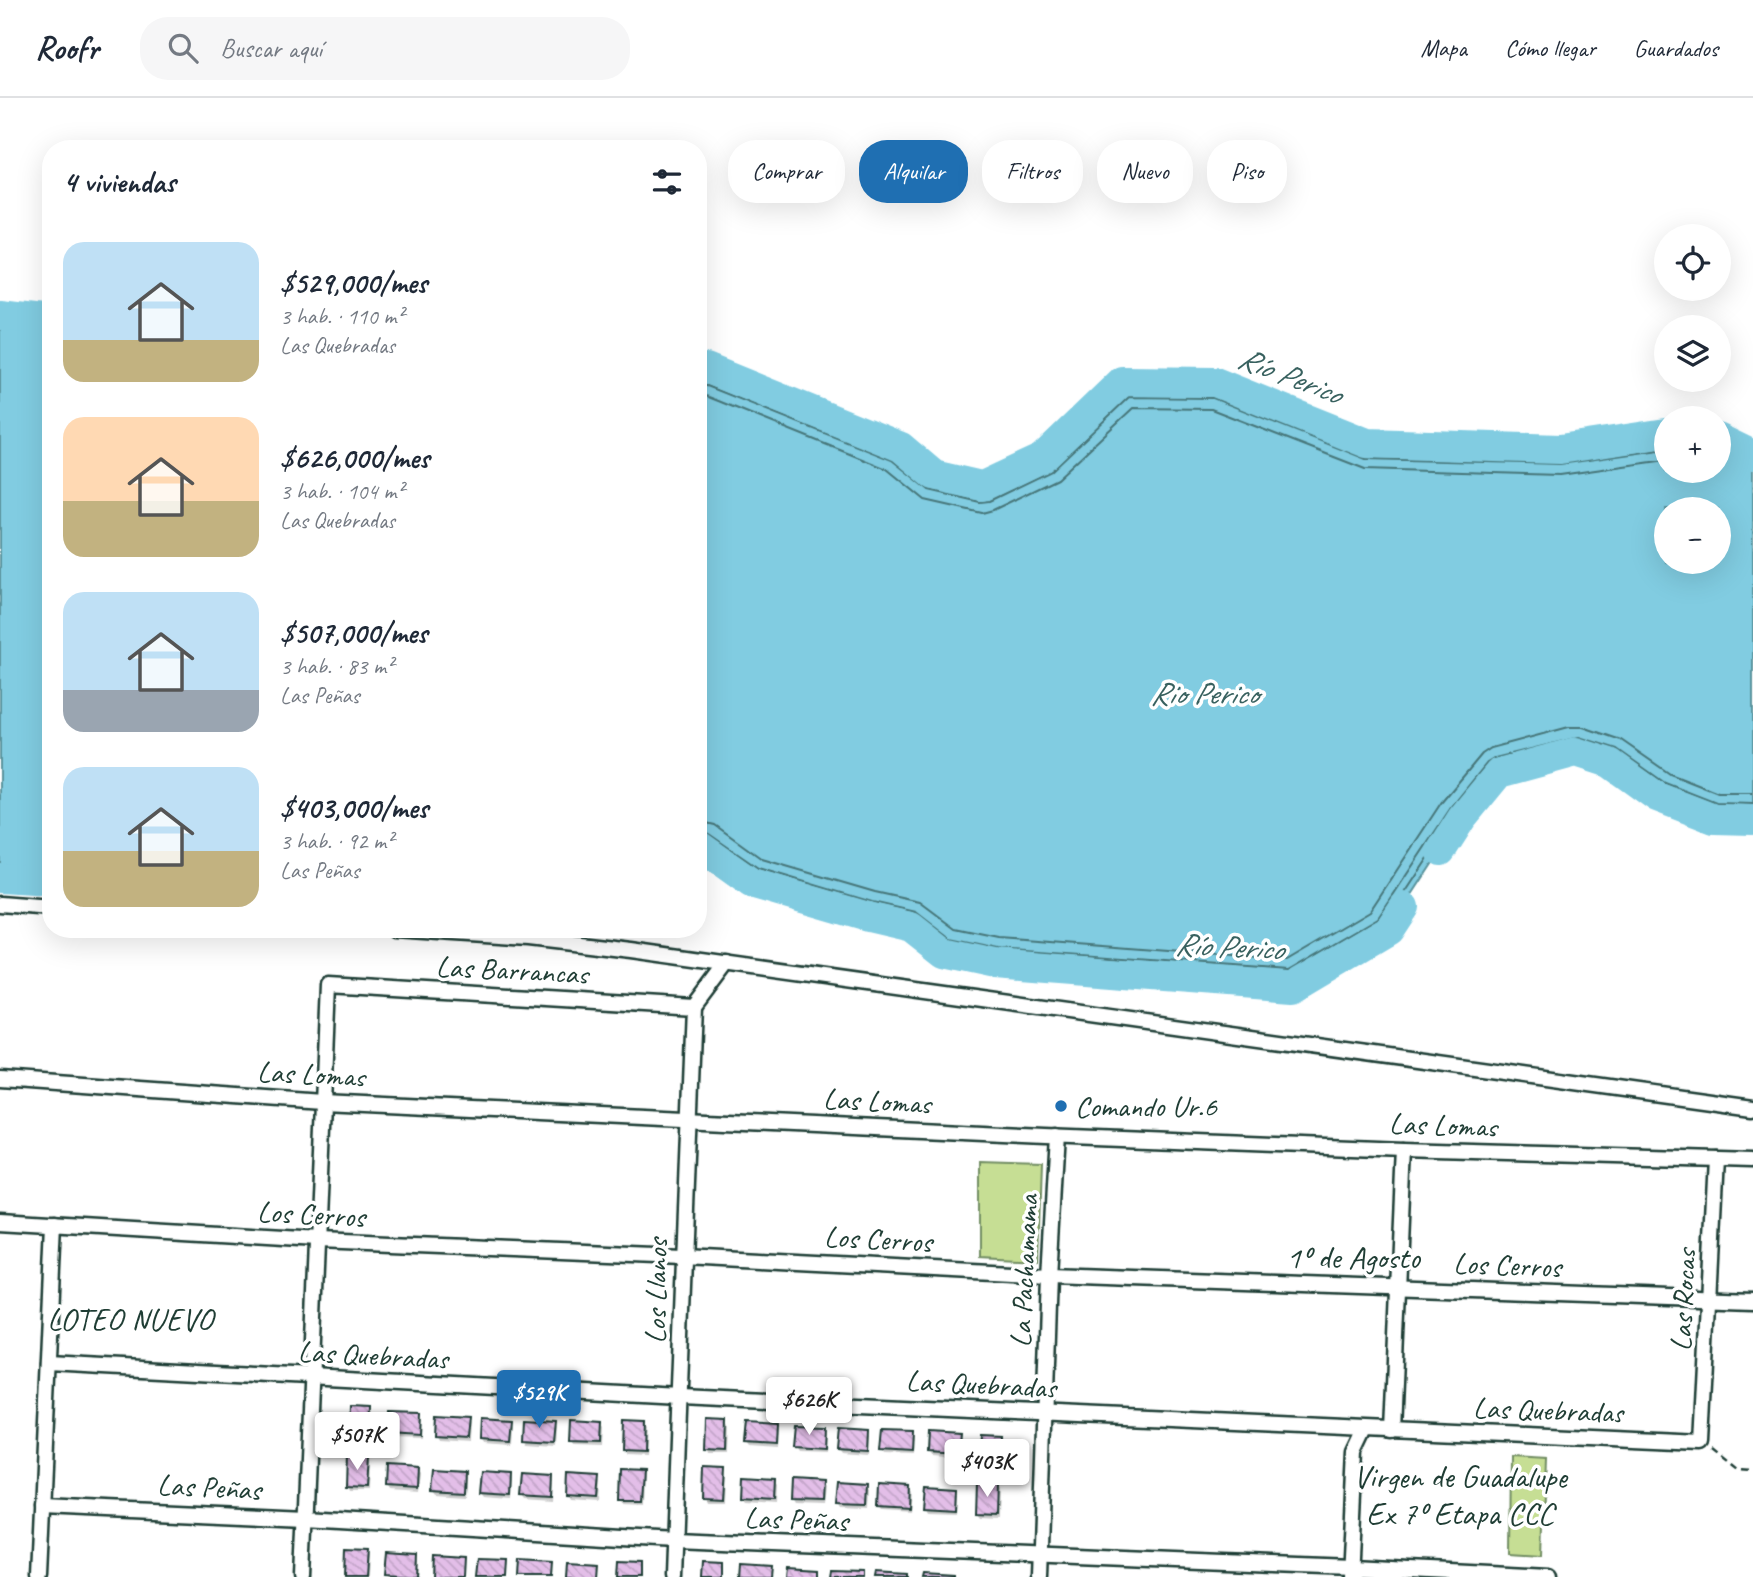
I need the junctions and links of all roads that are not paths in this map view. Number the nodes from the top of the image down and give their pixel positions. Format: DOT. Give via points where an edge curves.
graph roads {
  1 [pos="0,904"];
  2 [pos="42,907"];
  3 [pos="528,938"];
  4 [pos="727,963"];
  5 [pos="694,1007"];
  6 [pos="0,1079"];
  7 [pos="322,1102"];
  8 [pos="1753,1107"];
  9 [pos="689,1118"];
  10 [pos="1057,1136"];
  11 [pos="1404,1150"];
  12 [pos="1716,1159"];
  13 [pos="1753,1160"];
  14 [pos="0,1222"];
  15 [pos="55,1225"];
  16 [pos="317,1241"];
  17 [pos="682,1256"];
  18 [pos="1049,1275"];
  19 [pos="1397,1287"];
  20 [pos="1709,1298"];
  21 [pos="1753,1300"];
  22 [pos="49,1363"];
  23 [pos="311,1378"];
  24 [pos="680,1397"];
  25 [pos="1044,1412"];
  26 [pos="1367,1429"];
  27 [pos="1392,1430"];
  28 [pos="1702,1443"];
  29 [pos="43,1506"];
  30 [pos="306,1518"];
  31 [pos="673,1540"];
  32 [pos="1040,1555"];
  33 [pos="1350,1572"];
  34 [pos="1523,1576"];
  35 [pos="39,1577"];
  36 [pos="303,1577"];
  37 [pos="672,1577"];
  38 [pos="1039,1577"];
  39 [pos="1548,1577"];
  1 -- 2 [label="street"];
  3 -- 4 [label="street"];
  4 -- 5 [label="street"];
  4 -- 8 [label="street"];
  5 -- 7 [label="street, Las Barrancas" via="328,985"];
  5 -- 9 [label="street, Los Llanos"];
  6 -- 7 [label="street, Las Lomas"];
  7 -- 9 [label="street, Las Lomas"];
  7 -- 16 [label="street"];
  9 -- 10 [label="street, Las Lomas"];
  9 -- 17 [label="street, Los Llanos"];
  10 -- 11 [label="street, Las Lomas"];
  10 -- 18 [label="street, La Pachamama"];
  11 -- 12 [label="street, Las Lomas"];
  11 -- 19 [label="street"];
  12 -- 13 [label="street, Las Lomas"];
  12 -- 20 [label="street, Las Rocas"];
  14 -- 15 [label="street, Los Cerros"];
  15 -- 16 [label="street, Los Cerros"];
  15 -- 22 [label="street"];
  16 -- 17 [label="street, Los Cerros"];
  16 -- 23 [label="street"];
  17 -- 18 [label="street, Los Cerros"];
  17 -- 24 [label="street, Los Llanos"];
  18 -- 19 [label="street, Los Cerros"];
  18 -- 25 [label="street, La Pachamama"];
  19 -- 20 [label="street, Los Cerros"];
  19 -- 27 [label="street"];
  20 -- 21 [label="street, Los Cerros"];
  20 -- 28 [label="street, Las Rocas"];
  22 -- 23 [label="street, Las Quebradas"];
  22 -- 29 [label="street"];
  23 -- 24 [label="street, Las Quebradas"];
  23 -- 30 [label="street"];
  24 -- 25 [label="street, Las Quebradas"];
  24 -- 31 [label="street, Los Llanos"];
  25 -- 26 [label="street, Las Quebradas"];
  25 -- 32 [label="street, La Pachamama"];
  26 -- 27 [label="street, Las Quebradas"];
  26 -- 33 [label="street" via="1356,1452"];
  27 -- 28 [label="street, Las Quebradas"];
  29 -- 30 [label="street, Las Peñas"];
  29 -- 35 [label="street"];
  30 -- 31 [label="street, Las Peñas"];
  30 -- 36 [label="street"];
  31 -- 32 [label="street, Las Peñas"];
  31 -- 37 [label="street, Los Llanos"];
  32 -- 33 [label="street, Las Peñas"];
  32 -- 38 [label="street, La Pachamama"];
  33 -- 34 [label="street, Las Peñas"];
  34 -- 39 [label="street, Las Peñas"];
}
